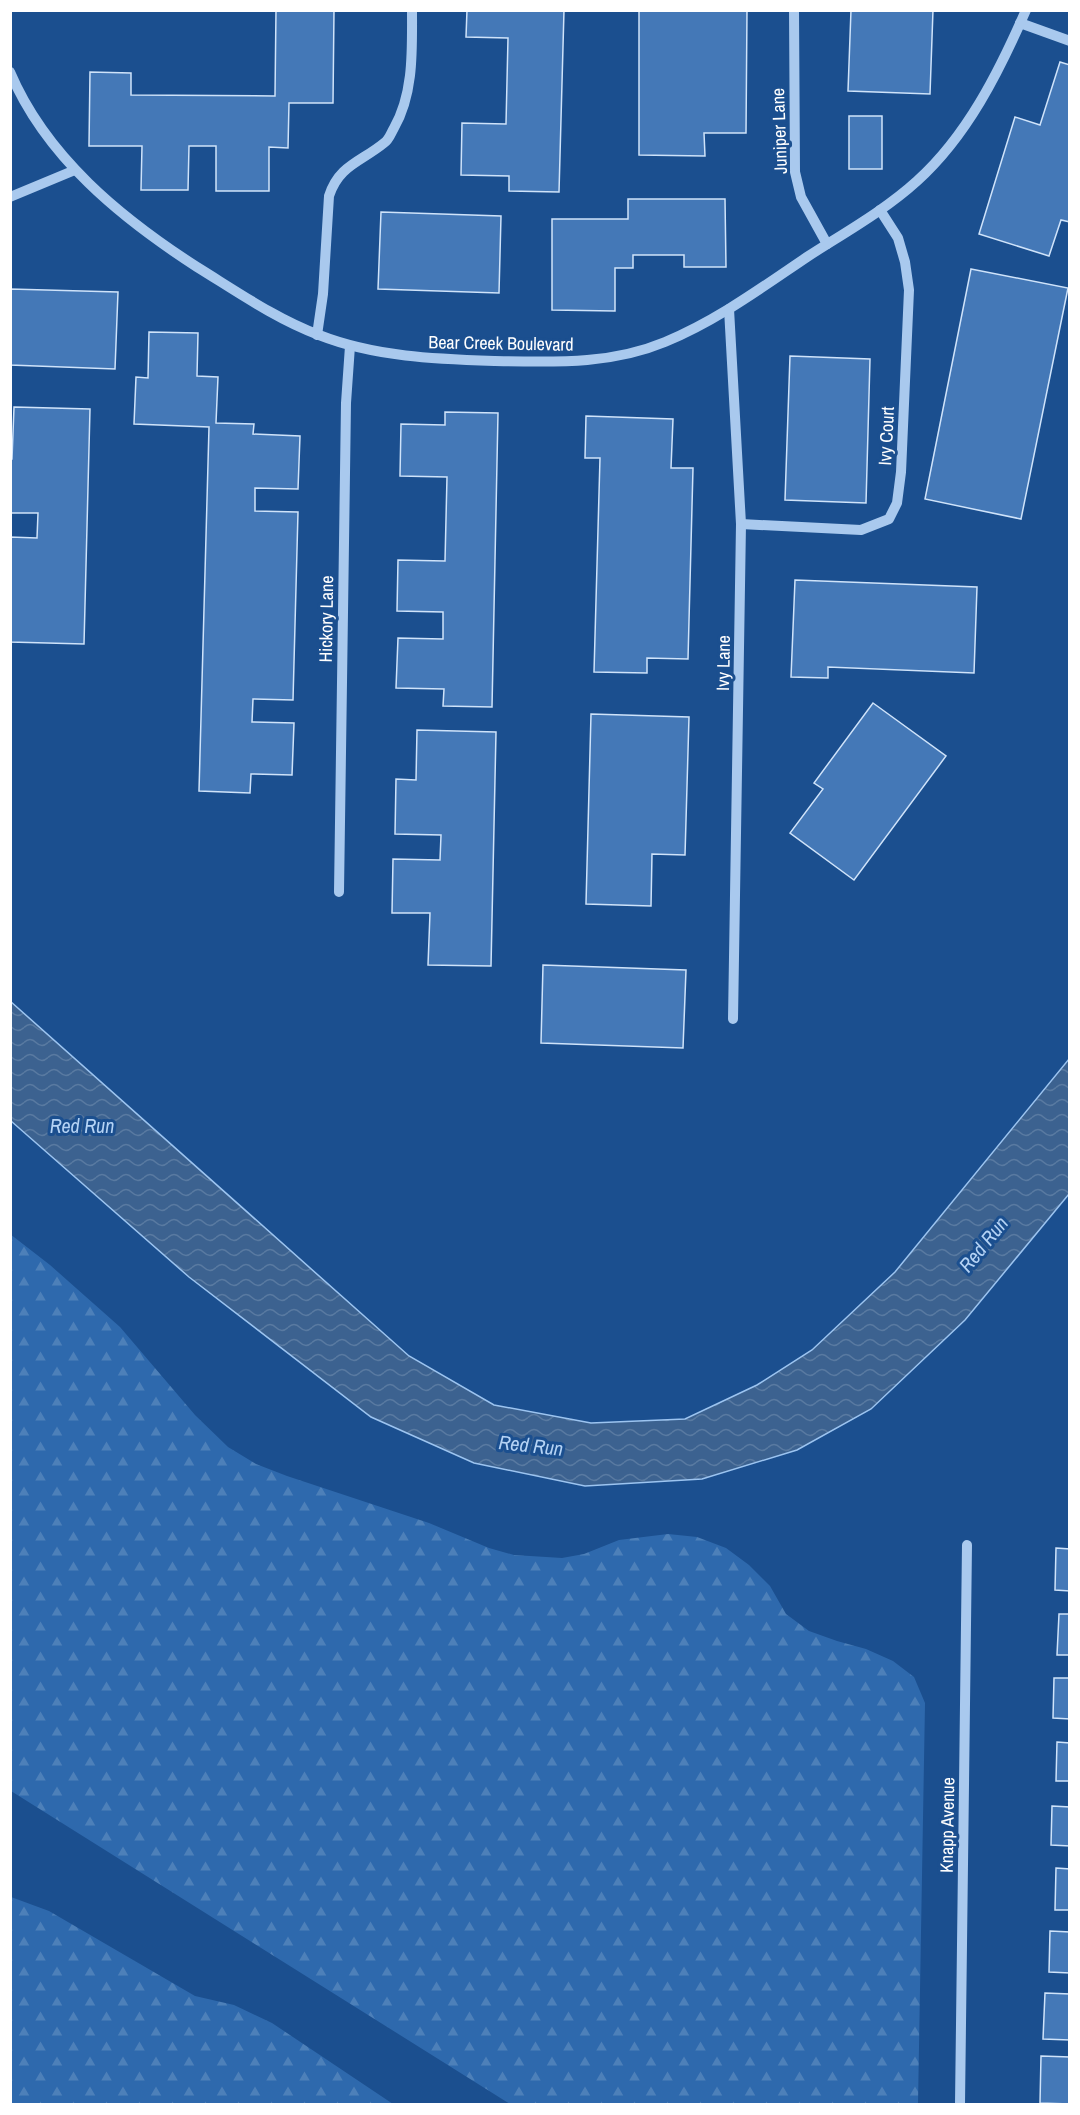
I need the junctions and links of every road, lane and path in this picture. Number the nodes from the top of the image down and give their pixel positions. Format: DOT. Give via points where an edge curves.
graph roads {
  1 [pos="412,10"];
  2 [pos="794,10"];
  3 [pos="1026,10"];
  4 [pos="1020,23"];
  5 [pos="1070,41"];
  6 [pos="10,72"];
  7 [pos="75,170"];
  8 [pos="10,197"];
  9 [pos="880,210"];
  10 [pos="827,244"];
  11 [pos="729,309"];
  12 [pos="317,335"];
  13 [pos="350,346"];
  14 [pos="741,524"];
  15 [pos="339,892"];
  16 [pos="733,1018"];
  17 [pos="967,1545"];
  18 [pos="960,2104"];
  1 -- 12 [label="street" via="412,62 398,122 386,142 346,169 329,196"];
  2 -- 10 [label="street, Juniper Lane" via="795,172 801,196"];
  3 -- 4 [label="street, Bear Creek Boulevard"];
  4 -- 5 [label="street"];
  4 -- 9 [label="street, Bear Creek Boulevard" via="982,100 952,144 918,181"];
  6 -- 7 [label="street, Bear Creek Boulevard" via="40,125"];
  7 -- 8 [label="street"];
  7 -- 12 [label="street, Bear Creek Boulevard" via="121,212 178,254 257,305"];
  9 -- 10 [label="street, Bear Creek Boulevard"];
  9 -- 14 [label="street, Ivy Court" via="898,238 909,290 897,503 889,519 861,530"];
  10 -- 11 [label="street, Bear Creek Boulevard"];
  11 -- 13 [label="street, Bear Creek Boulevard" via="665,342 625,355 571,363 399,356"];
  11 -- 14 [label="street, Ivy Lane"];
  12 -- 13 [label="street, Bear Creek Boulevard"];
  13 -- 15 [label="street, Hickory Lane"];
  14 -- 16 [label="street, Ivy Lane"];
  17 -- 18 [label="street, Knapp Avenue"];
}
